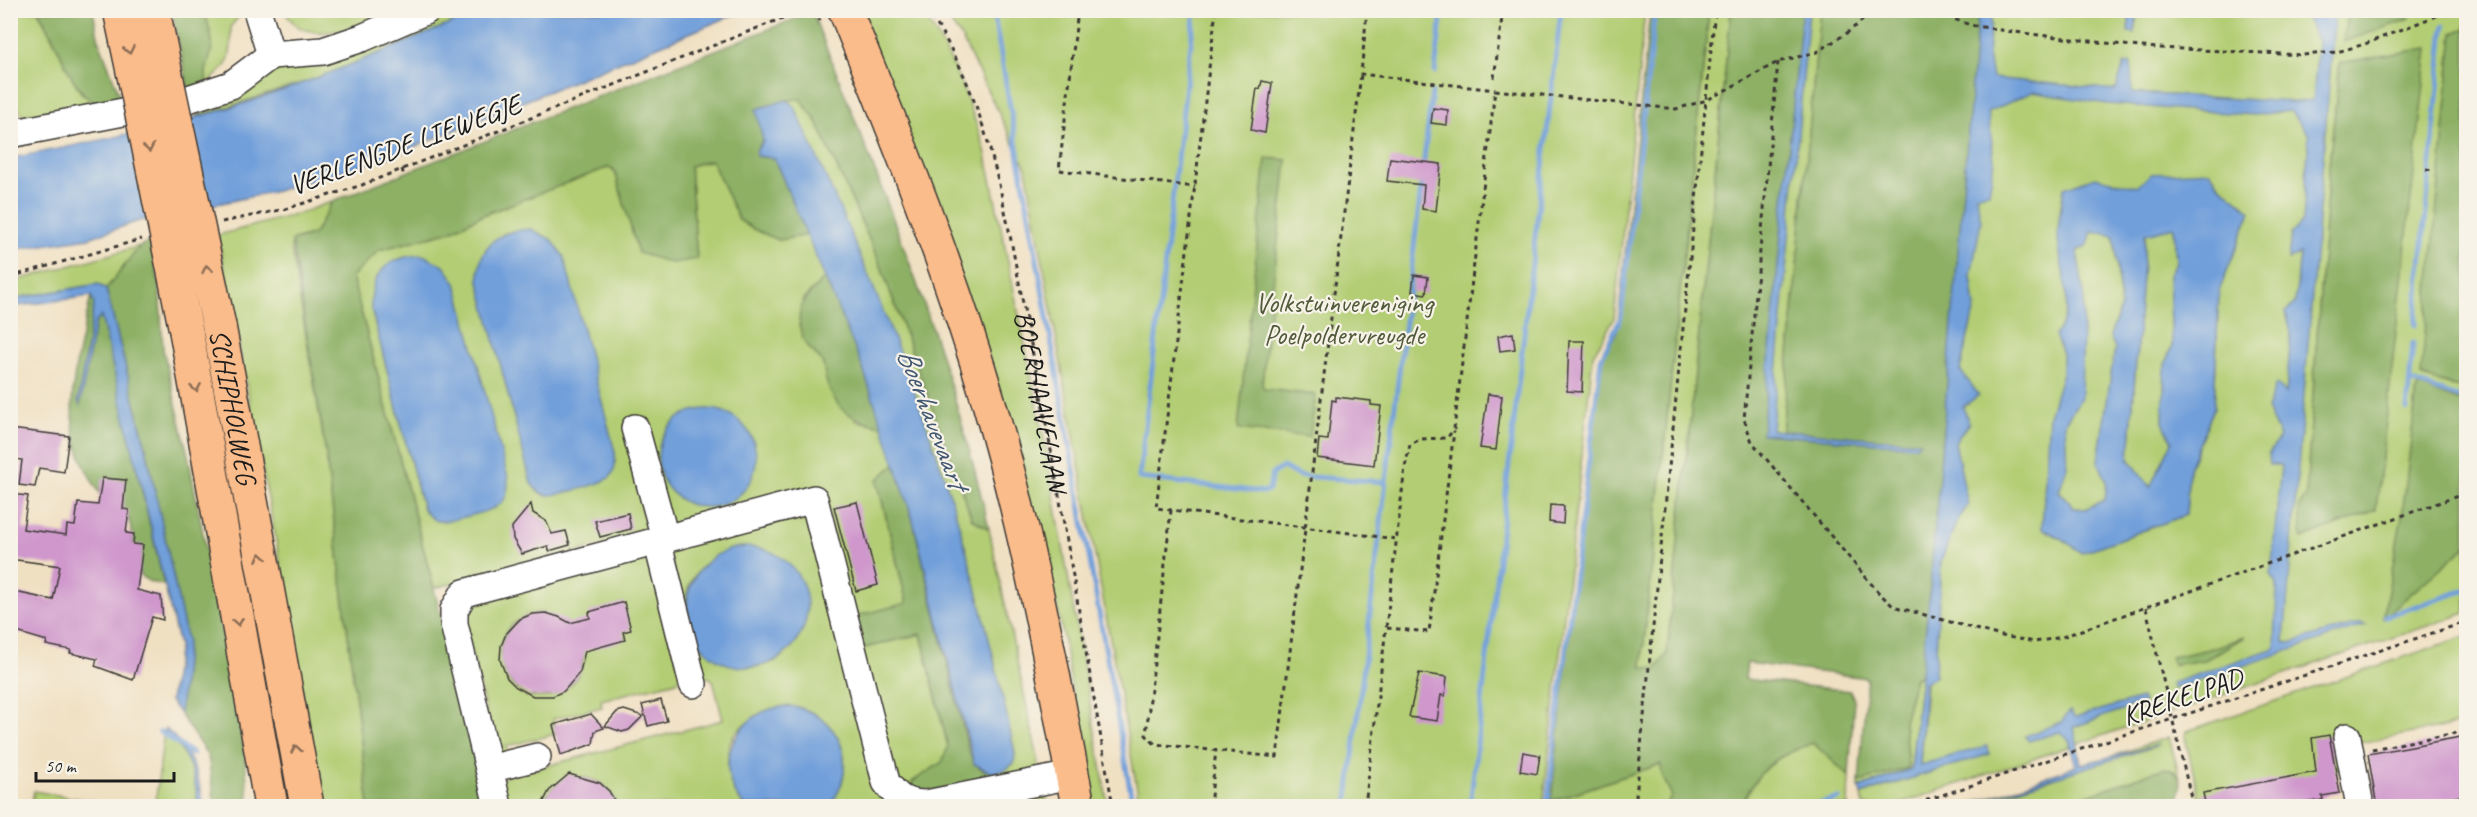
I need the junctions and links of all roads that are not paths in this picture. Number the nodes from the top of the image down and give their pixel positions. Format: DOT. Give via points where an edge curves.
graph roads {
  1 [pos="120,10"];
  2 [pos="153,10"];
  3 [pos="257,10"];
  4 [pos="427,10"];
  5 [pos="840,22"];
  6 [pos="271,55"];
  7 [pos="153,88"];
  8 [pos="10,134"];
  9 [pos="635,428"];
  10 [pos="661,539"];
  11 [pos="693,684"];
  12 [pos="2348,745"];
  13 [pos="537,757"];
  14 [pos="489,769"];
  15 [pos="1066,787"];
  16 [pos="272,807"];
  17 [pos="307,807"];
  18 [pos="498,807"];
  19 [pos="2360,807"];
  1 -- 7 [label="main road, SCHIPHOLWEG, one-way"];
  2 -- 7 [label="main road, SCHIPHOLWEG"];
  3 -- 6 [label="street"];
  4 -- 6 [label="street" via="323,51"];
  5 -- 15 [label="main road, BOERHAAVELAAN" via="957,299 989,404 1031,572"];
  6 -- 8 [label="street" via="231,85 205,94 134,112"];
  7 -- 16 [label="main road, SCHIPHOLWEG, one-way, bridge" via="186,331"];
  17 -- 7 [label="main road, SCHIPHOLWEG, one-way, bridge" via="219,326"];
  9 -- 10 [label="street"];
  10 -- 11 [label="street"];
  10 -- 14 [label="street" via="464,593 454,610 454,624"];
  10 -- 15 [label="street" via="814,499 886,782 896,796 909,804 926,804"];
  12 -- 19 [label="street"];
  13 -- 14 [label="street"];
  14 -- 18 [label="street"];
}
